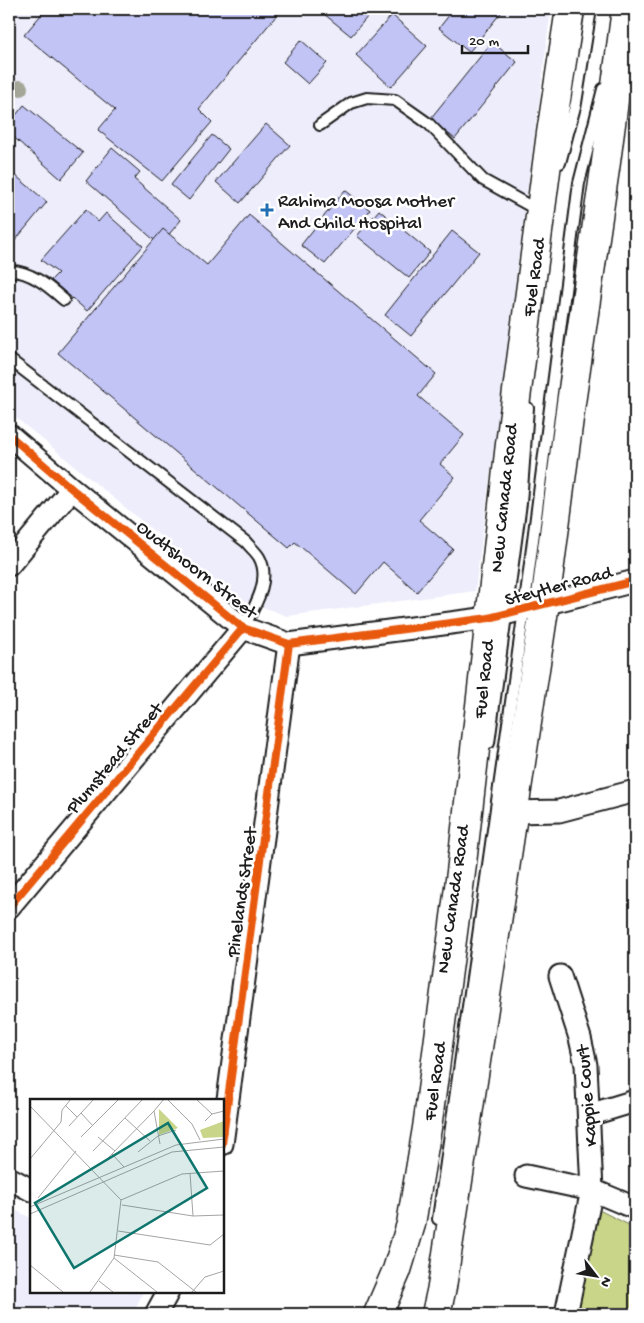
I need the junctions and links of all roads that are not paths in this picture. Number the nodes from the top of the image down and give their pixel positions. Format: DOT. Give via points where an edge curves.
graph roads {
  1 [pos="570,9"];
  2 [pos="591,9"];
  3 [pos="626,9"];
  4 [pos="604,81"];
  5 [pos="320,126"];
  6 [pos="558,174"];
  7 [pos="540,212"];
  8 [pos="545,261"];
  9 [pos="9,271"];
  10 [pos="64,300"];
  11 [pos="9,359"];
  12 [pos="531,366"];
  13 [pos="528,398"];
  14 [pos="9,435"];
  15 [pos="72,489"];
  16 [pos="9,565"];
  17 [pos="635,580"];
  18 [pos="516,611"];
  19 [pos="243,628"];
  20 [pos="290,644"];
  21 [pos="488,750"];
  22 [pos="635,791"];
  23 [pos="514,812"];
  24 [pos="9,907"];
  25 [pos="560,976"];
  26 [pos="456,994"];
  27 [pos="635,1101"];
  28 [pos="589,1115"];
  29 [pos="224,1129"];
  30 [pos="526,1176"];
  31 [pos="9,1178"];
  32 [pos="428,1184"];
  33 [pos="30,1189"];
  34 [pos="592,1190"];
  35 [pos="635,1208"];
  36 [pos="438,1226"];
  37 [pos="167,1293"];
  38 [pos="156,1314"];
  39 [pos="378,1314"];
  40 [pos="436,1314"];
  41 [pos="566,1314"];
  1 -- 7 [label="main road, Fuel Road"];
  2 -- 6 [label="lane" via="576,103"];
  3 -- 18 [label="main road, Fuel Road" via="571,403"];
  4 -- 18 [label="lane, New Canada Road" via="579,182"];
  5 -- 7 [label="lane" via="350,103 367,98 394,100 429,124 483,180"];
  7 -- 18 [label="main road, Fuel Road" via="510,444"];
  8 -- 12 [label="lane"];
  9 -- 10 [label="lane" via="30,276"];
  11 -- 19 [label="lane" via="246,542 259,557 263,569 262,588"];
  13 -- 18 [label="lane, New Canada Road"];
  14 -- 15 [label="street, Oudtshoorn Street"];
  15 -- 16 [label="street"];
  15 -- 19 [label="street, Oudtshoorn Street"];
  17 -- 18 [label="street, Steytler Road"];
  18 -- 20 [label="street, Oudtshoorn Street"];
  18 -- 21 [label="lane, New Canada Road"];
  18 -- 23 [label="main road, Fuel Road"];
  18 -- 36 [label="lane, New Canada Road"];
  18 -- 39 [label="main road, Fuel Road" via="462,872 417,1190 404,1248"];
  19 -- 20 [label="street, Oudtshoorn Street"];
  19 -- 24 [label="street, Plumstead Street"];
  20 -- 29 [label="street, Pinelands Street"];
  22 -- 23 [label="street" via="559,811"];
  23 -- 40 [label="main road, Fuel Road"];
  25 -- 28 [label="street, Kappie Court" via="586,1065"];
  26 -- 32 [label="lane, New Canada Road"];
  27 -- 28 [label="street"];
  28 -- 34 [label="street, Kappie Court"];
  30 -- 34 [label="street"];
  31 -- 33 [label="street"];
  34 -- 35 [label="street"];
  34 -- 41 [label="street, Kappie Court"];
  37 -- 38 [label="street"];
}
